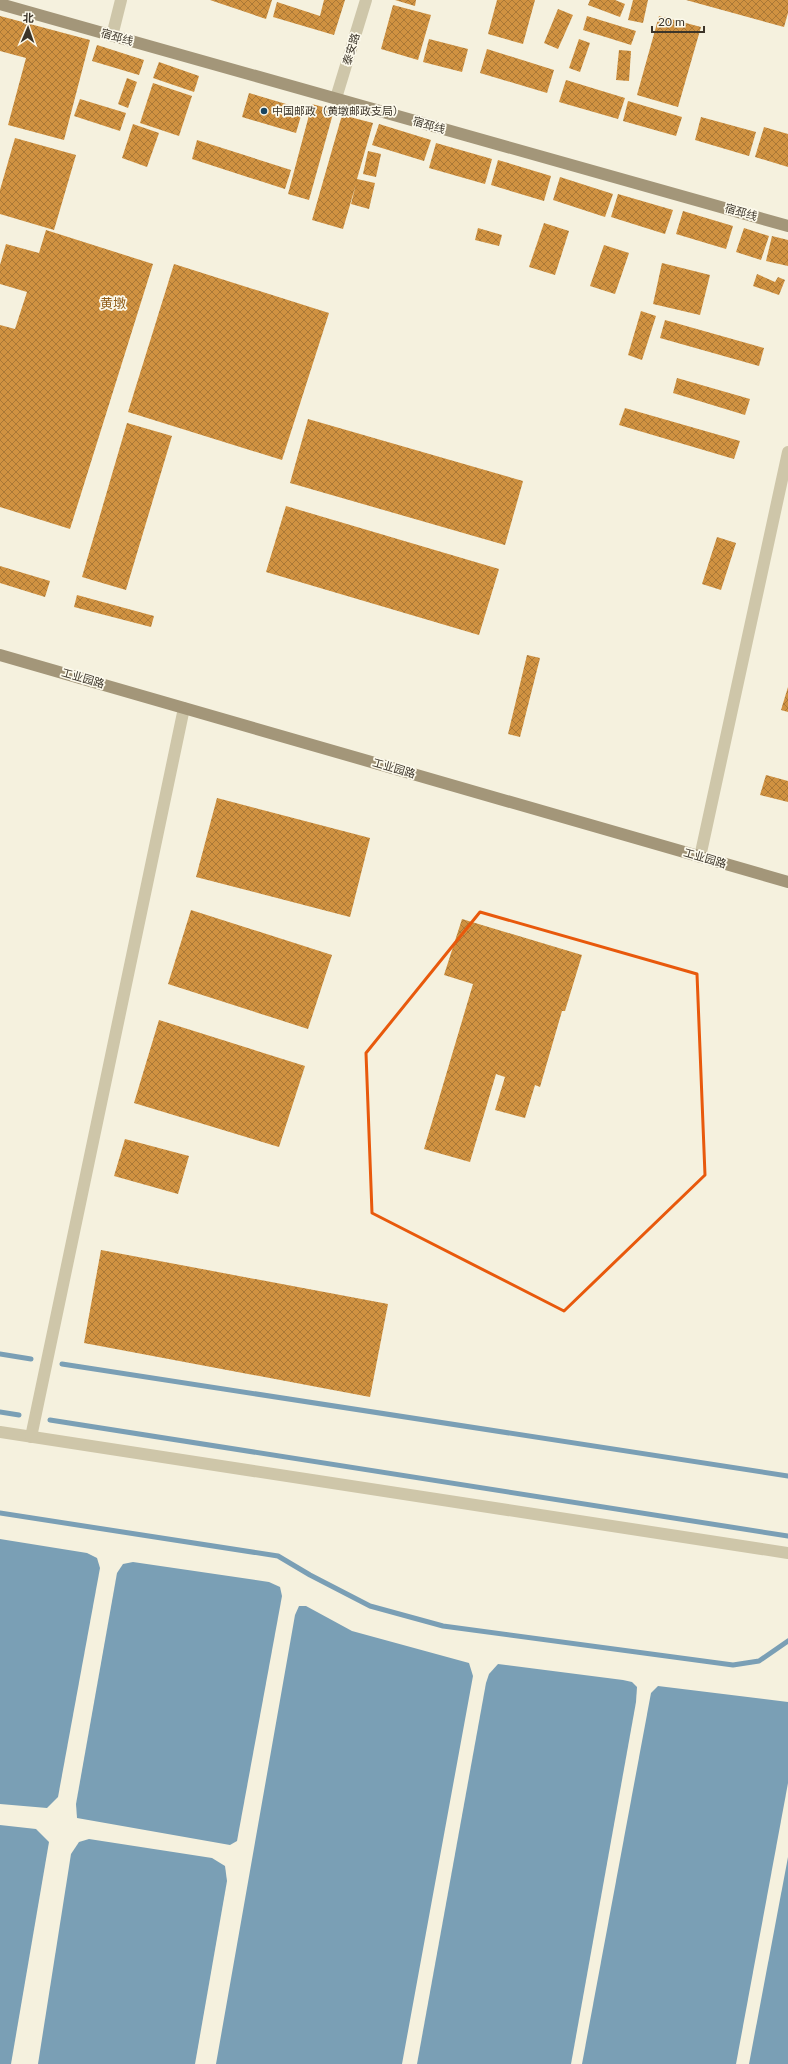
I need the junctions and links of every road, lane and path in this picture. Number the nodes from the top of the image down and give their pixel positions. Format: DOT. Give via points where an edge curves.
graph roads {
  1 [pos="121,0"];
  2 [pos="366,0"];
  3 [pos="0,4"];
  4 [pos="112,36"];
  5 [pos="336,98"];
  6 [pos="788,226"];
  7 [pos="788,452"];
  8 [pos="0,654"];
  9 [pos="184,708"];
  10 [pos="700,857"];
  11 [pos="788,882"];
  12 [pos="0,1432"];
  13 [pos="30,1437"];
  14 [pos="788,1554"];
  1 -- 4 [label="street"];
  2 -- 5 [label="street, 泰安路"];
  3 -- 4 [label="street, 宿邳线"];
  4 -- 5 [label="street, 宿邳线"];
  5 -- 6 [label="street, 宿邳线"];
  7 -- 10 [label="street"];
  8 -- 9 [label="street, 工业园路"];
  9 -- 10 [label="street, 工业园路"];
  9 -- 13 [label="street"];
  10 -- 11 [label="street, 工业园路"];
  12 -- 13 [label="street"];
  13 -- 14 [label="street"];
}
